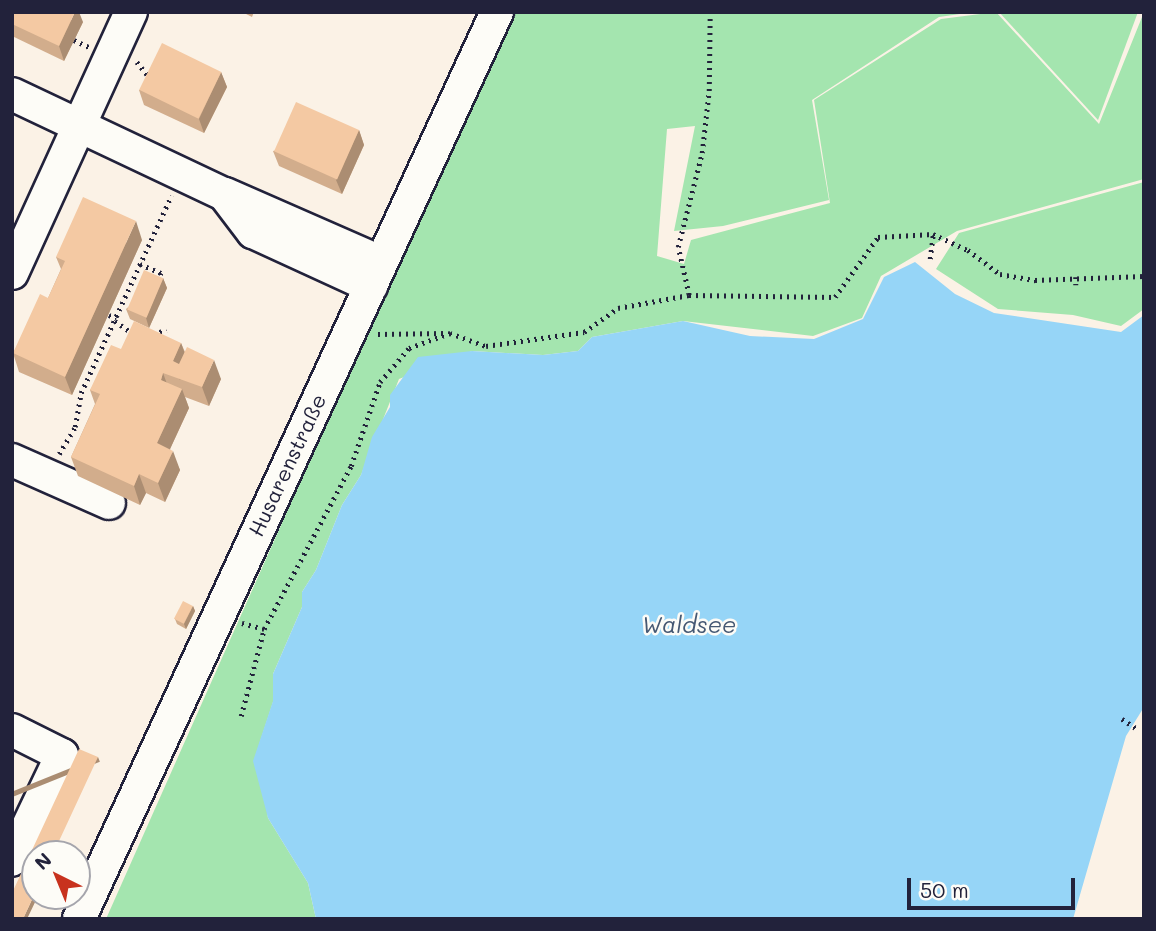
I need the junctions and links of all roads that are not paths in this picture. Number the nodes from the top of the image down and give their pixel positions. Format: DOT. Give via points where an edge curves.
graph roads {
  1 [pos="131,12"];
  2 [pos="497,12"];
  3 [pos="12,94"];
  4 [pos="80,126"];
  5 [pos="12,274"];
  6 [pos="376,274"];
  7 [pos="12,460"];
  8 [pos="109,503"];
  9 [pos="12,730"];
  10 [pos="12,860"];
  11 [pos="79,919"];
  1 -- 4 [label="street"];
  2 -- 6 [label="street, Husarenstraße"];
  3 -- 4 [label="street"];
  4 -- 5 [label="street"];
  4 -- 6 [label="street" via="224,194 253,232"];
  6 -- 11 [label="street, Husarenstraße"];
  7 -- 8 [label="street"];
  9 -- 10 [label="street" via="62,754"];
}
